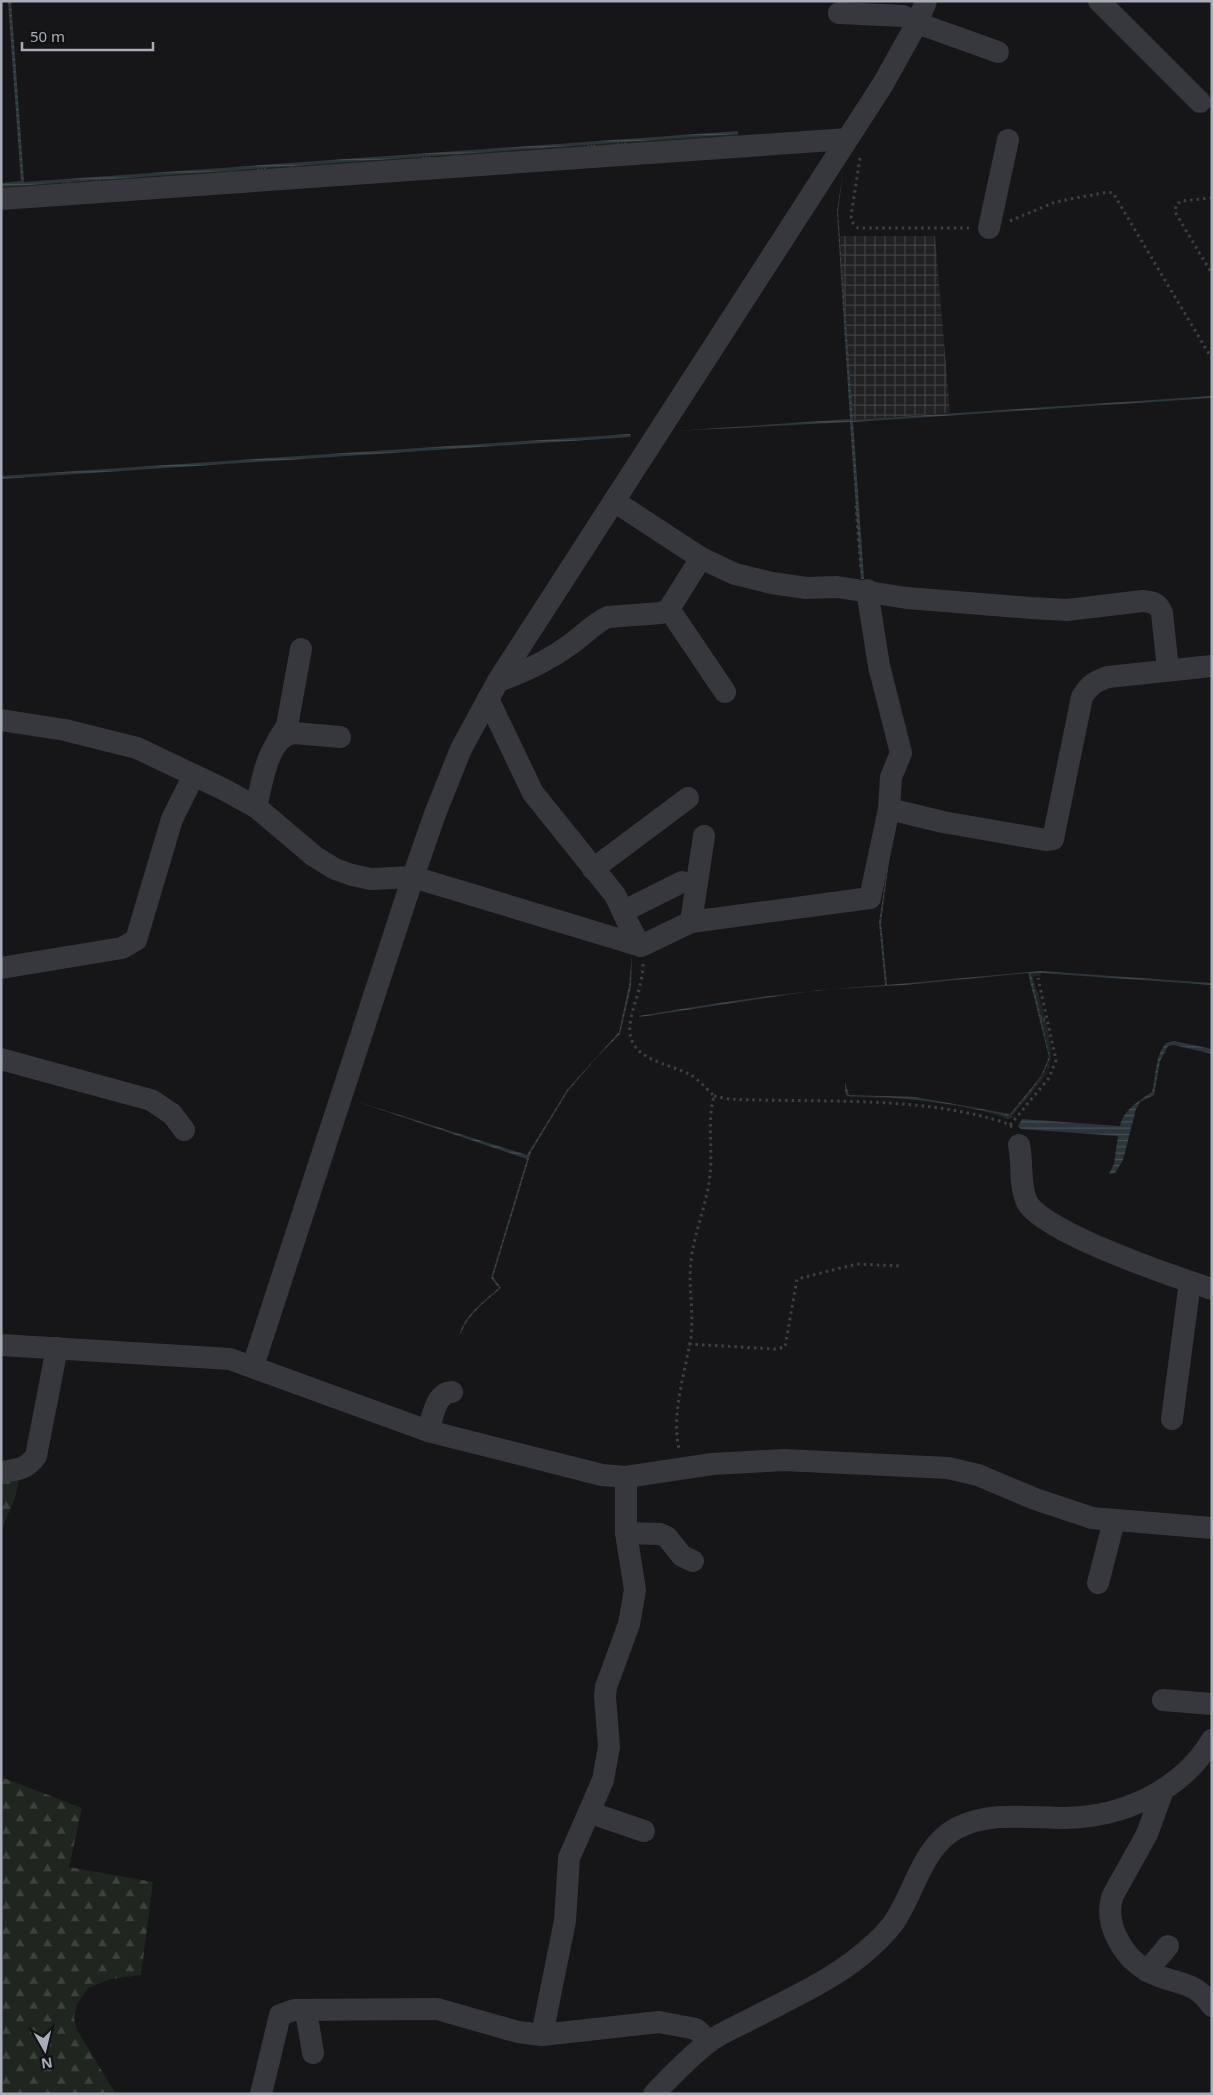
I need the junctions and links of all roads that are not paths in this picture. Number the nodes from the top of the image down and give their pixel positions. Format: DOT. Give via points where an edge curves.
graph roads {
  1 [pos="926,1"];
  2 [pos="1099,1"];
  3 [pos="839,13"];
  4 [pos="917,23"];
  5 [pos="998,52"];
  6 [pos="1200,102"];
  7 [pos="1008,140"];
  8 [pos="853,145"];
  9 [pos="1,199"];
  10 [pos="990,228"];
  11 [pos="614,501"];
  12 [pos="701,558"];
  13 [pos="864,585"];
  14 [pos="669,609"];
  15 [pos="301,648"];
  16 [pos="1212,666"];
  17 [pos="1168,669"];
  18 [pos="493,690"];
  19 [pos="725,692"];
  20 [pos="1,720"];
  21 [pos="340,737"];
  22 [pos="278,740"];
  23 [pos="194,775"];
  24 [pos="688,798"];
  25 [pos="256,807"];
  26 [pos="889,809"];
  27 [pos="704,836"];
  28 [pos="593,869"];
  29 [pos="413,877"];
  30 [pos="682,882"];
  31 [pos="624,911"];
  32 [pos="691,922"];
  33 [pos="641,946"];
  34 [pos="1,968"];
  35 [pos="1,1059"];
  36 [pos="184,1130"];
  37 [pos="1015,1135"];
  38 [pos="1190,1282"];
  39 [pos="1212,1289"];
  40 [pos="1,1345"];
  41 [pos="57,1348"];
  42 [pos="253,1366"];
  43 [pos="452,1392"];
  44 [pos="1172,1419"];
  45 [pos="428,1431"];
  46 [pos="1,1472"];
  47 [pos="626,1477"];
  48 [pos="1114,1522"];
  49 [pos="1212,1528"];
  50 [pos="626,1533"];
  51 [pos="693,1561"];
  52 [pos="1098,1583"];
  53 [pos="1163,1700"];
  54 [pos="1212,1704"];
  55 [pos="1212,1740"];
  56 [pos="1163,1790"];
  57 [pos="591,1813"];
  58 [pos="644,1831"];
  59 [pos="1168,1946"];
  60 [pos="1146,1971"];
  61 [pos="1212,2006"];
  62 [pos="306,2011"];
  63 [pos="542,2034"];
  64 [pos="710,2041"];
  65 [pos="313,2053"];
  66 [pos="261,2094"];
  67 [pos="654,2094"];
  1 -- 4 [label="street"];
  2 -- 6 [label="street"];
  3 -- 4 [label="street" via="903,16"];
  4 -- 5 [label="street"];
  4 -- 8 [label="street"];
  7 -- 10 [label="street"];
  8 -- 9 [label="street"];
  8 -- 11 [label="street"];
  11 -- 12 [label="street"];
  11 -- 18 [label="street"];
  12 -- 13 [label="street" via="736,574 772,583"];
  12 -- 14 [label="street"];
  13 -- 17 [label="street" via="907,598 1031,608 1067,610 1143,600 1153,602 1162,613"];
  13 -- 26 [label="street" via="879,666 902,753 891,777"];
  14 -- 18 [label="street" via="661,613 600,620 547,661"];
  14 -- 19 [label="street"];
  15 -- 22 [label="street" via="287,726"];
  16 -- 17 [label="street"];
  17 -- 26 [label="street" via="1108,677 1086,689 1053,839 943,822"];
  18 -- 28 [label="street" via="533,793"];
  18 -- 29 [label="street" via="461,749"];
  20 -- 23 [label="street" via="107,739 137,748"];
  21 -- 22 [label="street" via="294,732"];
  22 -- 25 [label="street" via="271,751"];
  23 -- 25 [label="street"];
  23 -- 34 [label="street" via="172,818 136,940 122,948"];
  24 -- 28 [label="street"];
  25 -- 29 [label="street" via="314,856 335,868 371,880"];
  26 -- 32 [label="street" via="870,898"];
  27 -- 32 [label="street"];
  28 -- 31 [label="street"];
  29 -- 33 [label="street"];
  29 -- 42 [label="street"];
  30 -- 31 [label="street"];
  31 -- 33 [label="street" via="632,934"];
  32 -- 33 [label="street"];
  35 -- 36 [label="street" via="151,1100 172,1114"];
  37 -- 38 [label="street" via="1025,1196 1034,1210 1072,1234"];
  38 -- 39 [label="street"];
  38 -- 44 [label="street"];
  40 -- 41 [label="street"];
  41 -- 42 [label="street" via="210,1357"];
  41 -- 46 [label="street" via="36,1456 29,1466 21,1470"];
  42 -- 45 [label="street"];
  43 -- 45 [label="street" via="446,1392 439,1398"];
  45 -- 47 [label="street" via="580,1470"];
  47 -- 48 [label="street" via="722,1463 784,1460 948,1468 978,1475 1092,1518"];
  47 -- 50 [label="street"];
  48 -- 49 [label="street"];
  48 -- 52 [label="street"];
  50 -- 51 [label="street" via="660,1534 667,1537 682,1556"];
  50 -- 57 [label="street" via="635,1590 633,1608 606,1687 609,1747 604,1780"];
  53 -- 54 [label="street"];
  55 -- 56 [label="street" via="1196,1761"];
  56 -- 60 [label="street" via="1147,1834 1110,1904 1111,1918 1121,1945"];
  56 -- 64 [label="street" via="1139,1804 1110,1812 1067,1818 997,1817 956,1829 926,1858 893,1924 874,1944 846,1966"];
  57 -- 58 [label="street"];
  57 -- 63 [label="street" via="570,1858 565,1921"];
  59 -- 60 [label="street"];
  60 -- 61 [label="street" via="1196,1988"];
  62 -- 63 [label="street" via="437,2009 518,2032"];
  62 -- 65 [label="street"];
  62 -- 66 [label="street" via="294,2010 280,2015"];
  63 -- 64 [label="street" via="659,2022 696,2029"];
  64 -- 67 [label="street"];
}
